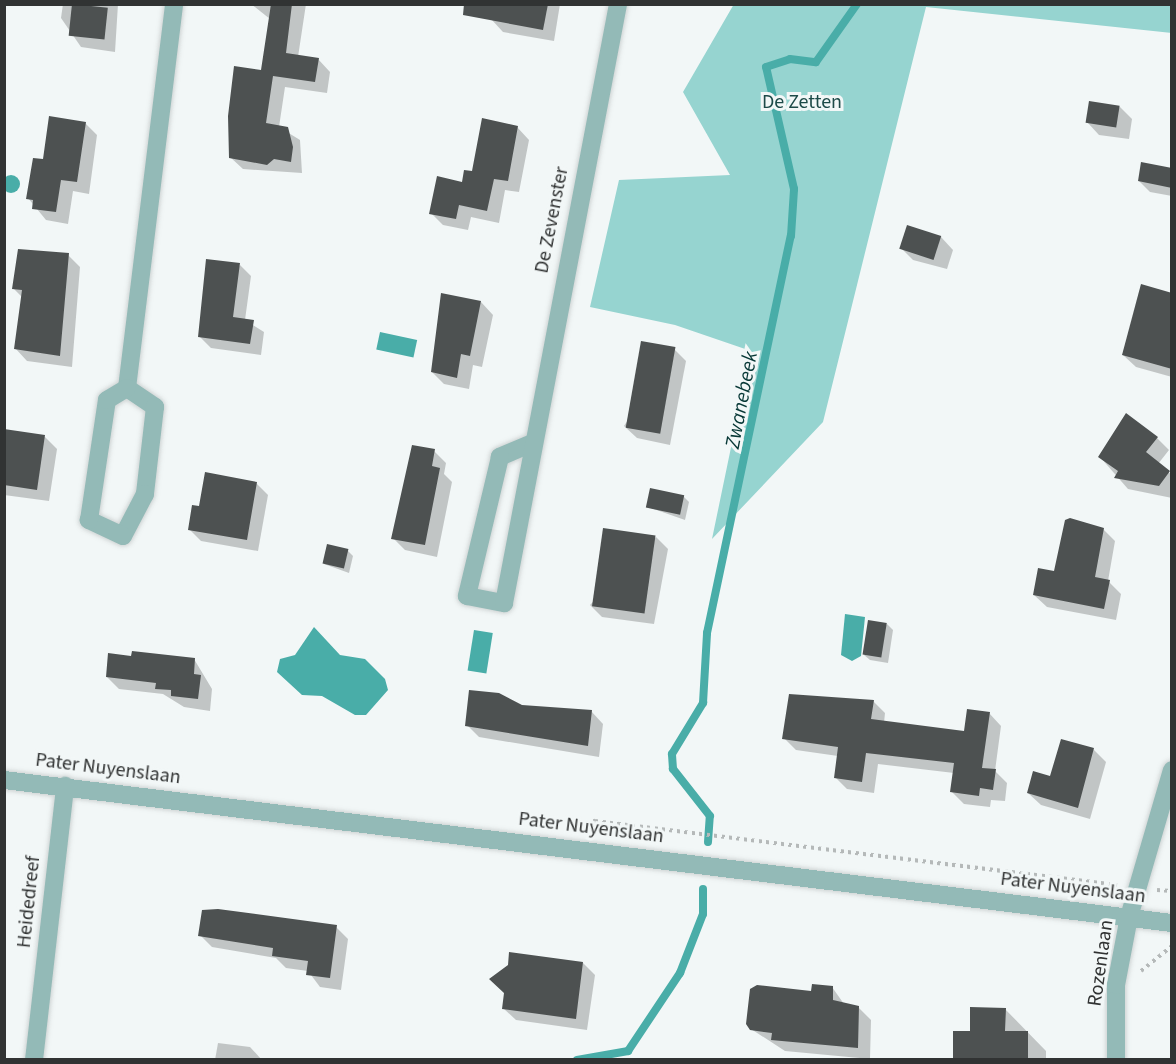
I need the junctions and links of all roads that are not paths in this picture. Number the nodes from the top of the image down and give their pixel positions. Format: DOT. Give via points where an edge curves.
graph roads {
  1 [pos="174,4"];
  2 [pos="618,4"];
  3 [pos="127,388"];
  4 [pos="530,444"];
  5 [pos="1172,770"];
  6 [pos="4,780"];
  7 [pos="65,786"];
  8 [pos="1129,917"];
  9 [pos="1172,923"];
  10 [pos="34,1059"];
  11 [pos="1116,1059"];
  1 -- 3 [label="street"];
  2 -- 4 [label="street, De Zevenster"];
  3 -- 3 [label="street" via="107,400 89,520 123,536 145,494 154,407"];
  4 -- 4 [label="street, De Zevenster" via="500,457 467,596 504,603"];
  5 -- 8 [label="street, Rozenlaan"];
  6 -- 7 [label="street, Pater Nuyenslaan"];
  7 -- 8 [label="street, Pater Nuyenslaan"];
  7 -- 10 [label="street, Heidedreef"];
  8 -- 9 [label="street, Pater Nuyenslaan"];
  8 -- 11 [label="street, Rozenlaan" via="1116,986"];
}
